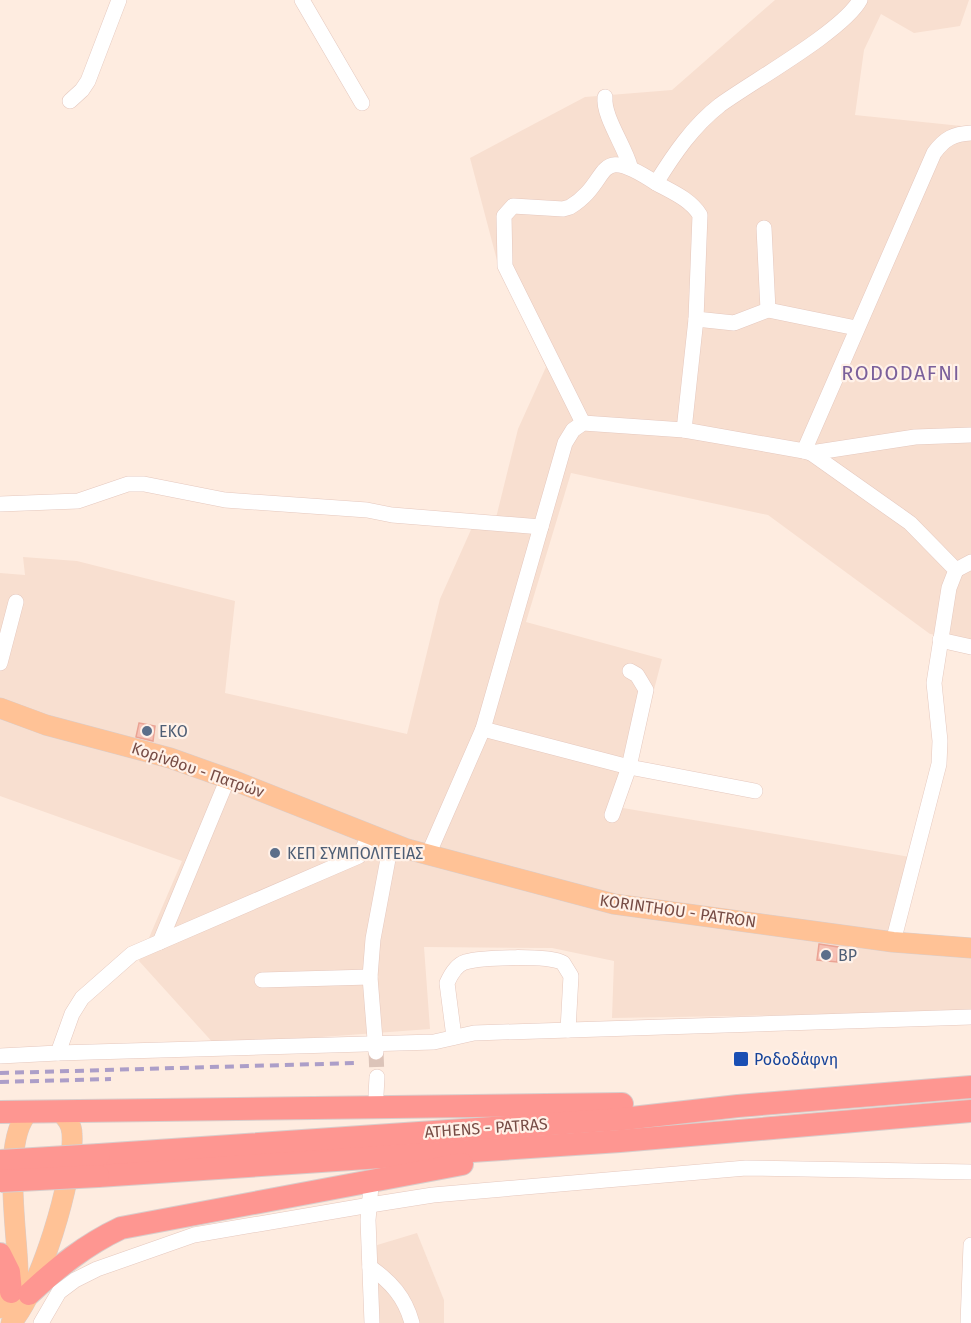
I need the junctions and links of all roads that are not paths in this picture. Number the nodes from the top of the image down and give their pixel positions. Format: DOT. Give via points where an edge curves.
graph roads {
  1 [pos="119,0"];
  2 [pos="302,0"];
  3 [pos="861,0"];
  4 [pos="605,97"];
  5 [pos="70,101"];
  6 [pos="362,103"];
  7 [pos="971,133"];
  8 [pos="630,166"];
  9 [pos="656,183"];
  10 [pos="764,228"];
  11 [pos="768,310"];
  12 [pos="696,319"];
  13 [pos="856,328"];
  14 [pos="583,423"];
  15 [pos="684,430"];
  16 [pos="971,435"];
  17 [pos="808,452"];
  18 [pos="0,504"];
  19 [pos="541,527"];
  20 [pos="971,562"];
  21 [pos="956,570"];
  22 [pos="16,602"];
  23 [pos="940,640"];
  24 [pos="971,647"];
  25 [pos="0,663"];
  26 [pos="630,671"];
  27 [pos="0,708"];
  28 [pos="483,729"];
  29 [pos="629,767"];
  30 [pos="228,778"];
  31 [pos="754,791"];
  32 [pos="612,816"];
  33 [pos="369,836"];
  34 [pos="391,843"];
  35 [pos="428,855"];
  36 [pos="160,942"];
  37 [pos="893,942"];
  38 [pos="971,948"];
  39 [pos="370,976"];
  40 [pos="262,980"];
  41 [pos="971,1017"];
  42 [pos="568,1030"];
  43 [pos="454,1037"];
  44 [pos="376,1048"];
  45 [pos="58,1053"];
  46 [pos="0,1056"];
  47 [pos="376,1077"];
  48 [pos="971,1087"];
  49 [pos="376,1095"];
  50 [pos="738,1106"];
  51 [pos="30,1111"];
  52 [pos="59,1111"];
  53 [pos="971,1111"];
  54 [pos="0,1112"];
  55 [pos="620,1141"];
  56 [pos="0,1161"];
  57 [pos="98,1166"];
  58 [pos="971,1172"];
  59 [pos="0,1181"];
  60 [pos="371,1186"];
  61 [pos="370,1205"];
  62 [pos="971,1245"];
  63 [pos="0,1254"];
  64 [pos="370,1267"];
  65 [pos="13,1298"];
  66 [pos="969,1322"];
  67 [pos="11,1323"];
  68 [pos="41,1323"];
  69 [pos="372,1323"];
  70 [pos="412,1323"];
  1 -- 5 [label="street" via="88,81"];
  2 -- 6 [label="street"];
  3 -- 9 [label="street" via="852,12 821,35 718,106 677,150"];
  4 -- 8 [label="street" via="608,115"];
  7 -- 13 [label="street" via="955,134 934,153"];
  8 -- 9 [label="street"];
  8 -- 14 [label="street" via="614,164 608,168 570,207 513,206 504,216 505,266"];
  9 -- 12 [label="street" via="695,207 700,215"];
  10 -- 11 [label="street"];
  11 -- 12 [label="street" via="734,323"];
  11 -- 13 [label="street"];
  12 -- 15 [label="street"];
  13 -- 17 [label="street"];
  14 -- 15 [label="street"];
  14 -- 19 [label="street" via="573,430 566,443"];
  15 -- 17 [label="street"];
  16 -- 17 [label="street" via="915,437"];
  17 -- 21 [label="street" via="910,523"];
  18 -- 19 [label="street" via="78,501 128,484 144,484 225,500"];
  19 -- 28 [label="street"];
  20 -- 21 [label="street"];
  21 -- 23 [label="street"];
  22 -- 25 [label="street"];
  23 -- 24 [label="street"];
  23 -- 37 [label="street" via="934,683 939,764"];
  26 -- 29 [label="street" via="646,690"];
  27 -- 30 [label="main road, Κορίνθου - Πατρών"];
  28 -- 29 [label="street"];
  28 -- 35 [label="street"];
  29 -- 31 [label="street"];
  29 -- 32 [label="street"];
  30 -- 33 [label="main road, Κορίνθου - Πατρών"];
  30 -- 36 [label="street"];
  33 -- 34 [label="main road, Κορίνθου - Πατρών"];
  33 -- 36 [label="street" via="359,856"];
  34 -- 35 [label="main road, KORINTHOU - PATRON"];
  34 -- 39 [label="street"];
  35 -- 37 [label="main road, KORINTHOU - PATRON" via="614,904"];
  36 -- 45 [label="street" via="132,954 82,998"];
  37 -- 38 [label="main road, KORINTHOU - PATRON"];
  39 -- 40 [label="street"];
  39 -- 44 [label="street"];
  41 -- 42 [label="street"];
  42 -- 43 [label="street"];
  42 -- 43 [label="street" via="571,976 563,963 547,957 459,966 447,983"];
  43 -- 44 [label="street"];
  44 -- 45 [label="street"];
  45 -- 46 [label="street"];
  47 -- 49 [label="street"];
  48 -- 50 [label="highway, ATHENS - PATRAS"];
  50 -- 52 [label="highway" via="642,1103"];
  50 -- 57 [label="highway, ATHENS - PATRAS"];
  51 -- 52 [label="highway"];
  51 -- 54 [label="highway"];
  51 -- 65 [label="main road" via="19,1122 16,1132 13,1192 18,1273"];
  52 -- 65 [label="main road" via="67,1118 72,1133 64,1196 53,1235"];
  53 -- 55 [label="highway, ATHENS - PATRAS"];
  55 -- 57 [label="highway, ATHENS - PATRAS"];
  55 -- 65 [label="highway" via="450,1166 121,1228 91,1243"];
  56 -- 57 [label="highway, ATHENS - PATRAS, bridge"];
  57 -- 59 [label="highway, ATHENS - PATRAS, bridge"];
  58 -- 61 [label="street" via="746,1167 433,1195"];
  60 -- 61 [label="street"];
  61 -- 64 [label="street"];
  61 -- 68 [label="street" via="194,1235 97,1269 59,1292"];
  62 -- 66 [label="street"];
  63 -- 65 [label="highway" via="9,1272"];
  64 -- 69 [label="street"];
  64 -- 70 [label="street" via="397,1291"];
  65 -- 67 [label="main road"];
}
